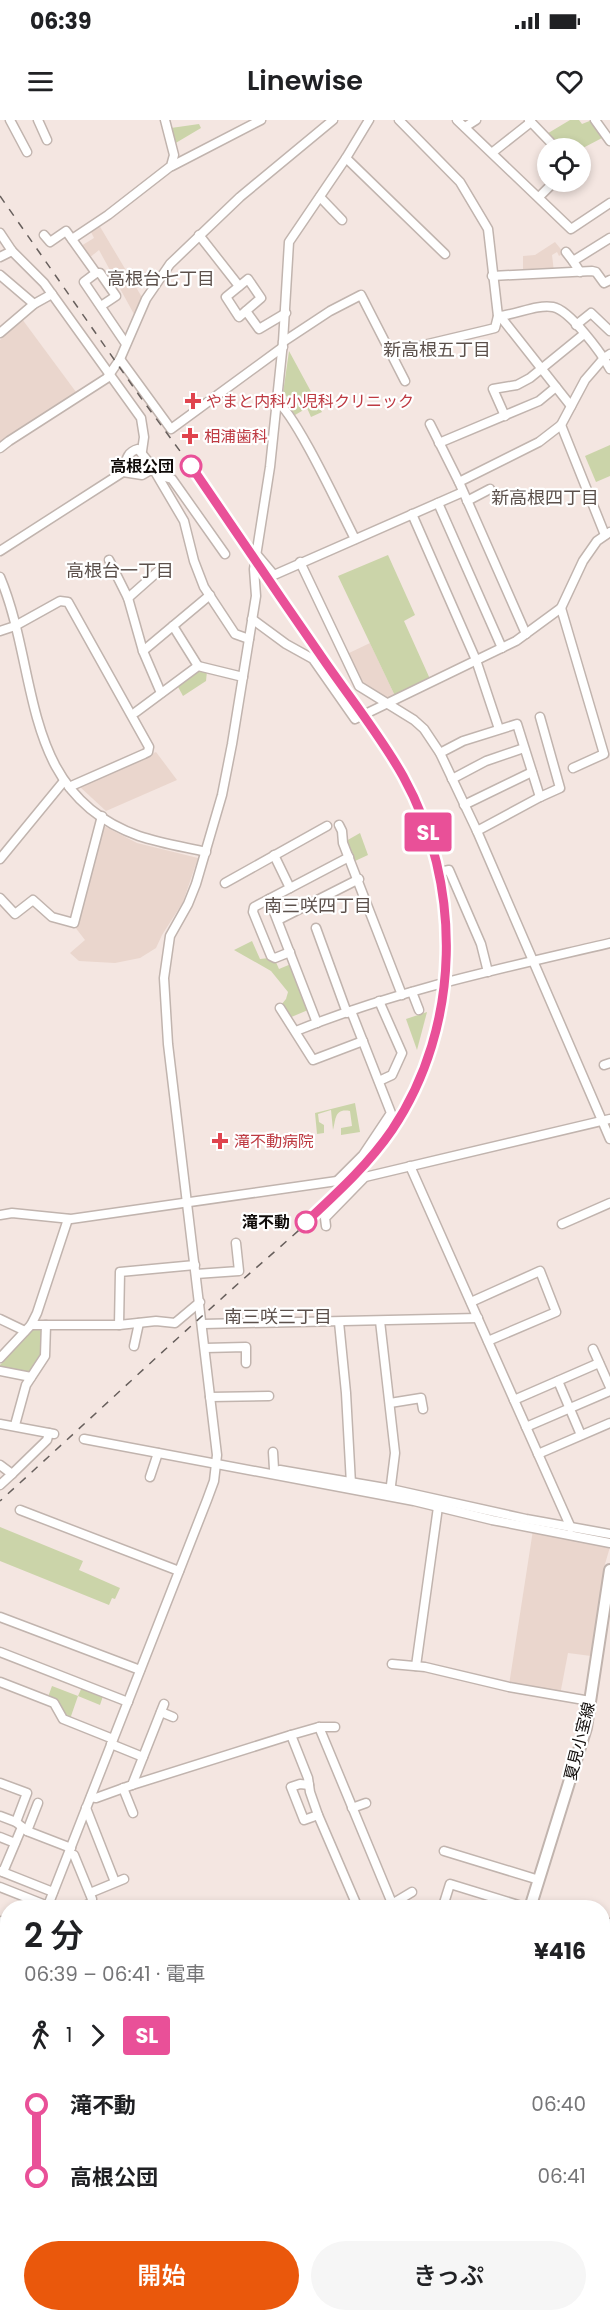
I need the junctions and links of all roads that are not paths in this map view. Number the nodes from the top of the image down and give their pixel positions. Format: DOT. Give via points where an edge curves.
graph roads {
  1 [pos="10,120"];
  2 [pos="38,120"];
  3 [pos="165,120"];
  4 [pos="261,120"];
  5 [pos="333,120"];
  6 [pos="369,120"];
  7 [pos="399,120"];
  8 [pos="457,120"];
  9 [pos="476,120"];
  10 [pos="595,120"];
  11 [pos="530,121"];
  12 [pos="465,127"];
  13 [pos="546,138"];
  14 [pos="47,140"];
  15 [pos="610,141"];
  16 [pos="27,152"];
  17 [pos="493,152"];
  18 [pos="346,158"];
  19 [pos="171,166"];
  20 [pos="544,192"];
  21 [pos="320,197"];
  22 [pos="539,197"];
  23 [pos="610,203"];
  24 [pos="342,220"];
  25 [pos="0,233"];
  26 [pos="44,235"];
  27 [pos="199,236"];
  28 [pos="610,238"];
  29 [pos="72,239"];
  30 [pos="12,251"];
  31 [pos="566,252"];
  32 [pos="445,254"];
  33 [pos="0,257"];
  34 [pos="573,261"];
  35 [pos="580,272"];
  36 [pos="96,273"];
  37 [pos="0,275"];
  38 [pos="492,276"];
  39 [pos="610,280"];
  40 [pos="239,286"];
  41 [pos="52,294"];
  42 [pos="34,304"];
  43 [pos="101,306"];
  44 [pos="246,311"];
  45 [pos="285,313"];
  46 [pos="499,316"];
  47 [pos="576,325"];
  48 [pos="610,331"];
  49 [pos="0,333"];
  50 [pos="584,334"];
  51 [pos="126,344"];
  52 [pos="283,345"];
  53 [pos="390,353"];
  54 [pos="607,356"];
  55 [pos="120,358"];
  56 [pos="543,369"];
  57 [pos="610,369"];
  58 [pos="109,375"];
  59 [pos="405,381"];
  60 [pos="556,387"];
  61 [pos="276,401"];
  62 [pos="571,406"];
  63 [pos="505,416"];
  64 [pos="430,424"];
  65 [pos="561,425"];
  66 [pos="439,443"];
  67 [pos="141,447"];
  68 [pos="0,448"];
  69 [pos="152,465"];
  70 [pos="127,470"];
  71 [pos="158,476"];
  72 [pos="459,482"];
  73 [pos="490,489"];
  74 [pos="463,492"];
  75 [pos="467,501"];
  76 [pos="438,503"];
  77 [pos="412,514"];
  78 [pos="608,533"];
  79 [pos="355,539"];
  80 [pos="0,551"];
  81 [pos="225,554"];
  82 [pos="258,556"];
  83 [pos="109,560"];
  84 [pos="300,562"];
  85 [pos="163,567"];
  86 [pos="0,578"];
  87 [pos="210,595"];
  88 [pos="128,598"];
  89 [pos="561,608"];
  90 [pos="252,619"];
  91 [pos="15,626"];
  92 [pos="173,626"];
  93 [pos="0,631"];
  94 [pos="526,634"];
  95 [pos="249,639"];
  96 [pos="502,648"];
  97 [pos="143,651"];
  98 [pos="476,660"];
  99 [pos="198,666"];
  100 [pos="243,676"];
  101 [pos="161,693"];
  102 [pos="387,703"];
  103 [pos="136,712"];
  104 [pos="540,717"];
  105 [pos="499,729"];
  106 [pos="524,748"];
  107 [pos="440,753"];
  108 [pos="573,768"];
  109 [pos="532,772"];
  110 [pos="452,779"];
  111 [pos="67,784"];
  112 [pos="540,796"];
  113 [pos="465,805"];
  114 [pos="102,816"];
  115 [pos="339,825"];
  116 [pos="327,826"];
  117 [pos="477,831"];
  118 [pos="206,852"];
  119 [pos="274,855"];
  120 [pos="349,857"];
  121 [pos="0,859"];
  122 [pos="444,871"];
  123 [pos="358,879"];
  124 [pos="225,883"];
  125 [pos="290,888"];
  126 [pos="0,898"];
  127 [pos="269,899"];
  128 [pos="278,920"];
  129 [pos="316,928"];
  130 [pos="610,943"];
  131 [pos="291,952"];
  132 [pos="532,960"];
  133 [pos="488,972"];
  134 [pos="412,992"];
  135 [pos="402,995"];
  136 [pos="379,1001"];
  137 [pos="280,1008"];
  138 [pos="419,1010"];
  139 [pos="349,1012"];
  140 [pos="317,1023"];
  141 [pos="296,1031"];
  142 [pos="363,1041"];
  143 [pos="379,1081"];
  144 [pos="606,1120"];
  145 [pos="610,1139"];
  146 [pos="410,1166"];
  147 [pos="365,1177"];
  148 [pos="338,1180"];
  149 [pos="187,1202"];
  150 [pos="610,1203"];
  151 [pos="0,1215"];
  152 [pos="68,1219"];
  153 [pos="562,1224"];
  154 [pos="326,1226"];
  155 [pos="236,1243"];
  156 [pos="196,1269"];
  157 [pos="200,1302"];
  158 [pos="471,1302"];
  159 [pos="478,1318"];
  160 [pos="0,1319"];
  161 [pos="380,1321"];
  162 [pos="339,1322"];
  163 [pos="139,1323"];
  164 [pos="202,1324"];
  165 [pos="46,1325"];
  166 [pos="119,1325"];
  167 [pos="28,1328"];
  168 [pos="488,1341"];
  169 [pos="134,1346"];
  170 [pos="205,1348"];
  171 [pos="593,1349"];
  172 [pos="0,1358"];
  173 [pos="246,1363"];
  174 [pos="600,1363"];
  175 [pos="0,1371"];
  176 [pos="32,1377"];
  177 [pos="558,1381"];
  178 [pos="610,1389"];
  179 [pos="269,1395"];
  180 [pos="210,1397"];
  181 [pos="514,1400"];
  182 [pos="390,1403"];
  183 [pos="570,1408"];
  184 [pos="423,1409"];
  185 [pos="610,1423"];
  186 [pos="0,1424"];
  187 [pos="15,1425"];
  188 [pos="526,1427"];
  189 [pos="581,1435"];
  190 [pos="84,1439"];
  191 [pos="273,1452"];
  192 [pos="158,1453"];
  193 [pos="538,1454"];
  194 [pos="217,1463"];
  195 [pos="0,1465"];
  196 [pos="274,1469"];
  197 [pos="258,1470"];
  198 [pos="12,1474"];
  199 [pos="150,1477"];
  200 [pos="332,1483"];
  201 [pos="351,1484"];
  202 [pos="0,1485"];
  203 [pos="390,1493"];
  204 [pos="438,1507"];
  205 [pos="20,1510"];
  206 [pos="492,1516"];
  207 [pos="571,1528"];
  208 [pos="610,1534"];
  209 [pos="610,1543"];
  210 [pos="610,1570"];
  211 [pos="179,1571"];
  212 [pos="416,1589"];
  213 [pos="426,1591"];
  214 [pos="0,1617"];
  215 [pos="0,1652"];
  216 [pos="392,1664"];
  217 [pos="416,1666"];
  218 [pos="140,1670"];
  219 [pos="0,1682"];
  220 [pos="590,1701"];
  221 [pos="128,1702"];
  222 [pos="173,1717"];
  223 [pos="319,1727"];
  224 [pos="335,1727"];
  225 [pos="291,1735"];
  226 [pos="112,1742"];
  227 [pos="143,1757"];
  228 [pos="0,1783"];
  229 [pos="132,1785"];
  230 [pos="309,1785"];
  231 [pos="123,1788"];
  232 [pos="91,1797"];
  233 [pos="38,1803"];
  234 [pos="366,1803"];
  235 [pos="86,1808"];
  236 [pos="352,1808"];
  237 [pos="133,1814"];
  238 [pos="318,1815"];
  239 [pos="0,1816"];
  240 [pos="22,1827"];
  241 [pos="0,1837"];
  242 [pos="15,1843"];
  243 [pos="70,1850"];
  244 [pos="444,1851"];
  245 [pos="2,1871"];
  246 [pos="539,1880"];
  247 [pos="0,1887"];
  248 [pos="53,1892"];
  249 [pos="412,1892"];
  250 [pos="90,1893"];
  251 [pos="31,1900"];
  252 [pos="50,1900"];
  253 [pos="92,1900"];
  254 [pos="355,1900"];
  255 [pos="390,1900"];
  256 [pos="401,1900"];
  257 [pos="445,1900"];
  258 [pos="503,1900"];
  259 [pos="532,1900"];
  1 -- 16 [label="street"];
  2 -- 14 [label="street"];
  3 -- 19 [label="street" via="174,155"];
  4 -- 19 [label="street"];
  5 -- 27 [label="street"];
  6 -- 18 [label="street"];
  7 -- 38 [label="street" via="467,190 488,229"];
  8 -- 12 [label="street"];
  9 -- 12 [label="street"];
  10 -- 15 [label="street"];
  11 -- 13 [label="street"];
  11 -- 17 [label="street"];
  12 -- 17 [label="street"];
  17 -- 22 [label="street"];
  18 -- 21 [label="street"];
  18 -- 32 [label="street"];
  19 -- 29 [label="street"];
  20 -- 22 [label="street"];
  21 -- 24 [label="street"];
  21 -- 45 [label="street" via="289,242"];
  22 -- 23 [label="street" via="570,229"];
  25 -- 30 [label="street"];
  26 -- 29 [label="street" via="50,242 66,231"];
  27 -- 40 [label="street"];
  27 -- 51 [label="street" via="155,285"];
  28 -- 34 [label="street"];
  29 -- 36 [label="street"];
  30 -- 33 [label="street"];
  30 -- 41 [label="street"];
  31 -- 34 [label="street"];
  34 -- 35 [label="street"];
  35 -- 38 [label="street"];
  35 -- 39 [label="street" via="596,272 604,283"];
  36 -- 43 [label="street" via="84,282"];
  36 -- 43 [label="street" via="100,273 116,296"];
  37 -- 42 [label="street"];
  38 -- 46 [label="street"];
  40 -- 44 [label="street" via="226,297 240,317"];
  40 -- 44 [label="street" via="248,279 261,298"];
  41 -- 42 [label="street"];
  41 -- 58 [label="street"];
  42 -- 49 [label="street"];
  43 -- 51 [label="street"];
  44 -- 45 [label="street" via="259,329"];
  45 -- 52 [label="street"];
  46 -- 47 [label="street" via="555,307"];
  46 -- 53 [label="street" via="495,328"];
  46 -- 56 [label="street"];
  47 -- 48 [label="street" via="591,313"];
  47 -- 50 [label="street"];
  50 -- 54 [label="street"];
  50 -- 56 [label="street"];
  51 -- 55 [label="street"];
  52 -- 53 [label="street" via="330,311 361,295"];
  52 -- 55 [label="street" via="171,429"];
  52 -- 61 [label="street"];
  53 -- 59 [label="street"];
  54 -- 57 [label="street"];
  54 -- 62 [label="street" via="585,381"];
  55 -- 58 [label="street"];
  56 -- 60 [label="street"];
  56 -- 63 [label="street" via="517,385 493,388"];
  58 -- 67 [label="street" via="141,418"];
  58 -- 68 [label="street"];
  60 -- 62 [label="street"];
  60 -- 63 [label="street" via="539,401"];
  61 -- 79 [label="street" via="285,408 301,435"];
  61 -- 82 [label="street"];
  62 -- 65 [label="street"];
  63 -- 66 [label="street"];
  64 -- 66 [label="street"];
  65 -- 72 [label="street" via="539,442"];
  65 -- 78 [label="street"];
  66 -- 72 [label="street"];
  67 -- 69 [label="street"];
  67 -- 70 [label="street" via="127,456"];
  69 -- 70 [label="street" via="142,475"];
  69 -- 71 [label="street"];
  70 -- 80 [label="street"];
  71 -- 81 [label="street" via="172,479"];
  71 -- 87 [label="street" via="184,521 194,561"];
  72 -- 74 [label="street"];
  73 -- 75 [label="street"];
  74 -- 75 [label="street"];
  74 -- 76 [label="street"];
  75 -- 94 [label="street"];
  76 -- 77 [label="street"];
  76 -- 96 [label="street"];
  77 -- 79 [label="street"];
  77 -- 98 [label="street"];
  78 -- 89 [label="street" via="583,561"];
  79 -- 84 [label="street"];
  82 -- 84 [label="street" via="274,574"];
  82 -- 90 [label="street"];
  83 -- 88 [label="street"];
  84 -- 102 [label="street" via="359,686"];
  85 -- 88 [label="street"];
  86 -- 91 [label="street"];
  87 -- 92 [label="street"];
  87 -- 95 [label="street" via="235,634"];
  88 -- 97 [label="street"];
  89 -- 94 [label="street"];
  89 -- 108 [label="street" via="604,754"];
  90 -- 95 [label="street"];
  90 -- 102 [label="street" via="313,659 355,719"];
  91 -- 93 [label="street"];
  91 -- 111 [label="street" via="40,731"];
  91 -- 111 [label="street" via="60,601 68,602 149,747 144,754"];
  92 -- 97 [label="street"];
  92 -- 99 [label="street"];
  94 -- 96 [label="street"];
  95 -- 100 [label="street"];
  96 -- 98 [label="street"];
  97 -- 101 [label="street"];
  98 -- 102 [label="street"];
  98 -- 105 [label="street"];
  99 -- 100 [label="street"];
  99 -- 101 [label="street"];
  100 -- 118 [label="street" via="222,795"];
  101 -- 103 [label="street"];
  102 -- 107 [label="street" via="424,729"];
  104 -- 112 [label="street" via="560,788"];
  105 -- 106 [label="street" via="517,724"];
  105 -- 107 [label="street"];
  106 -- 109 [label="street"];
  106 -- 110 [label="street" via="486,761"];
  107 -- 110 [label="street"];
  109 -- 112 [label="street"];
  109 -- 113 [label="street"];
  110 -- 113 [label="street"];
  111 -- 114 [label="street"];
  111 -- 121 [label="street"];
  112 -- 117 [label="street"];
  113 -- 117 [label="street"];
  114 -- 118 [label="street" via="139,836"];
  114 -- 126 [label="street" via="74,923 52,917 33,900 15,914"];
  115 -- 120 [label="street"];
  116 -- 119 [label="street"];
  117 -- 132 [label="street"];
  118 -- 149 [label="street" via="192,894 170,936 164,978"];
  119 -- 124 [label="street"];
  119 -- 125 [label="street"];
  120 -- 123 [label="street"];
  120 -- 125 [label="street"];
  122 -- 133 [label="street" via="449,870 459,891 482,944"];
  123 -- 128 [label="street"];
  123 -- 135 [label="street"];
  125 -- 127 [label="street"];
  127 -- 128 [label="street"];
  127 -- 131 [label="street" via="254,907 253,912 271,956"];
  128 -- 131 [label="street"];
  129 -- 139 [label="street"];
  130 -- 132 [label="street"];
  131 -- 140 [label="street"];
  132 -- 133 [label="street"];
  132 -- 144 [label="street"];
  133 -- 134 [label="street"];
  134 -- 135 [label="street"];
  134 -- 138 [label="street"];
  135 -- 136 [label="street"];
  136 -- 139 [label="street"];
  136 -- 143 [label="street" via="402,1053 392,1075"];
  137 -- 141 [label="street"];
  139 -- 140 [label="street"];
  139 -- 142 [label="street"];
  140 -- 141 [label="street"];
  141 -- 142 [label="street" via="313,1060"];
  142 -- 143 [label="street"];
  143 -- 148 [label="street" via="391,1113 363,1155"];
  144 -- 145 [label="street"];
  144 -- 146 [label="street"];
  146 -- 147 [label="street"];
  146 -- 158 [label="street"];
  147 -- 148 [label="street"];
  147 -- 154 [label="street" via="326,1218"];
  148 -- 149 [label="street"];
  149 -- 152 [label="street"];
  149 -- 156 [label="street"];
  150 -- 153 [label="street"];
  151 -- 152 [label="street"];
  152 -- 167 [label="street" via="45,1292"];
  155 -- 156 [label="street" via="239,1271"];
  156 -- 157 [label="street"];
  156 -- 166 [label="street" via="120,1272"];
  157 -- 163 [label="street" via="175,1323"];
  157 -- 164 [label="street"];
  158 -- 159 [label="street"];
  158 -- 168 [label="street" via="540,1271 556,1312"];
  159 -- 161 [label="street"];
  159 -- 168 [label="street"];
  160 -- 167 [label="street"];
  161 -- 162 [label="street"];
  161 -- 182 [label="street"];
  162 -- 164 [label="street"];
  162 -- 201 [label="street"];
  163 -- 166 [label="street"];
  163 -- 169 [label="street"];
  164 -- 170 [label="street"];
  165 -- 166 [label="street"];
  165 -- 167 [label="street"];
  165 -- 176 [label="street" via="45,1356"];
  167 -- 172 [label="street"];
  168 -- 181 [label="street"];
  170 -- 173 [label="street" via="246,1347"];
  170 -- 180 [label="street"];
  171 -- 174 [label="street"];
  174 -- 177 [label="street"];
  174 -- 178 [label="street"];
  175 -- 176 [label="street"];
  176 -- 187 [label="street"];
  177 -- 181 [label="street"];
  177 -- 183 [label="street"];
  178 -- 183 [label="street"];
  179 -- 180 [label="street"];
  180 -- 194 [label="street"];
  181 -- 188 [label="street"];
  182 -- 184 [label="street" via="420,1398"];
  182 -- 203 [label="street" via="395,1453"];
  183 -- 188 [label="street"];
  183 -- 189 [label="street"];
  185 -- 189 [label="street"];
  186 -- 187 [label="street"];
  187 -- 198 [label="street" via="52,1433"];
  188 -- 193 [label="street"];
  189 -- 193 [label="street"];
  190 -- 192 [label="street"];
  191 -- 196 [label="street"];
  192 -- 194 [label="street"];
  192 -- 199 [label="street"];
  193 -- 207 [label="street"];
  194 -- 197 [label="street"];
  194 -- 211 [label="street" via="214,1481"];
  195 -- 198 [label="street"];
  196 -- 197 [label="street"];
  196 -- 200 [label="street"];
  197 -- 200 [label="street"];
  198 -- 202 [label="street"];
  200 -- 201 [label="street"];
  200 -- 203 [label="street"];
  201 -- 203 [label="street"];
  203 -- 204 [label="street"];
  203 -- 206 [label="street"];
  204 -- 206 [label="street"];
  204 -- 213 [label="street"];
  205 -- 211 [label="street"];
  206 -- 207 [label="street"];
  206 -- 209 [label="street"];
  207 -- 208 [label="street"];
  210 -- 220 [label="main road, 夏見小室線"];
  211 -- 218 [label="street"];
  212 -- 213 [label="street"];
  213 -- 217 [label="street"];
  214 -- 218 [label="street"];
  215 -- 221 [label="street"];
  216 -- 217 [label="street"];
  217 -- 220 [label="street"];
  218 -- 221 [label="street"];
  219 -- 226 [label="street" via="54,1703 63,1719"];
  220 -- 246 [label="main road, 夏見小室線" via="581,1744"];
  221 -- 226 [label="street"];
  222 -- 227 [label="street" via="162,1708"];
  223 -- 224 [label="street"];
  223 -- 225 [label="street"];
  223 -- 236 [label="street"];
  225 -- 229 [label="street"];
  225 -- 230 [label="street"];
  226 -- 227 [label="street"];
  226 -- 232 [label="street"];
  227 -- 229 [label="street"];
  228 -- 240 [label="street" via="27,1793"];
  229 -- 231 [label="street"];
  230 -- 238 [label="street"];
  230 -- 238 [label="street" via="291,1787 304,1820"];
  231 -- 232 [label="street"];
  231 -- 237 [label="street"];
  232 -- 235 [label="street"];
  233 -- 240 [label="street"];
  234 -- 236 [label="street"];
  235 -- 243 [label="street"];
  235 -- 250 [label="street" via="120,1881"];
  236 -- 255 [label="street"];
  238 -- 254 [label="street"];
  239 -- 240 [label="street"];
  240 -- 242 [label="street"];
  240 -- 243 [label="street"];
  241 -- 242 [label="street"];
  242 -- 245 [label="street"];
  243 -- 248 [label="street"];
  243 -- 250 [label="street"];
  244 -- 246 [label="street"];
  245 -- 248 [label="street"];
  246 -- 259 [label="main road, 夏見小室線"];
  247 -- 251 [label="street"];
  248 -- 252 [label="street"];
  249 -- 256 [label="street"];
  250 -- 253 [label="street"];
  257 -- 258 [label="street" via="450,1884"];
}
